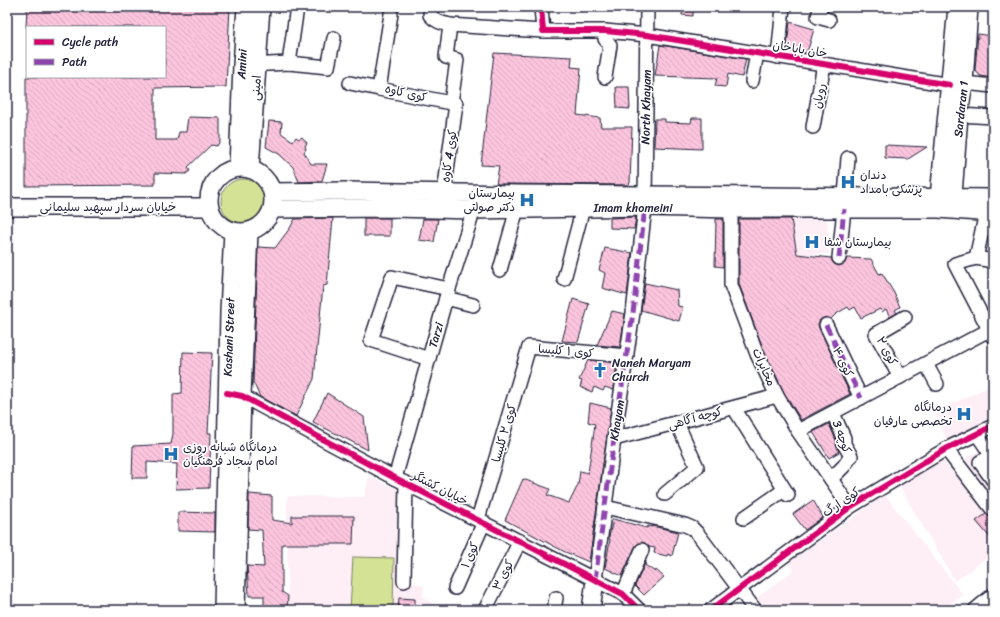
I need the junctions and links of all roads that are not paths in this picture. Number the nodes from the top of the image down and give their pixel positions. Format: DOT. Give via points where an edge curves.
graph roads {
  1 [pos="246,7"];
  2 [pos="261,7"];
  3 [pos="297,7"];
  4 [pos="431,7"];
  5 [pos="541,7"];
  6 [pos="647,7"];
  7 [pos="784,7"];
  8 [pos="820,7"];
  9 [pos="957,7"];
  10 [pos="969,7"];
  11 [pos="391,14"];
  12 [pos="829,20"];
  13 [pos="450,25"];
  14 [pos="543,31"];
  15 [pos="605,31"];
  16 [pos="647,35"];
  17 [pos="334,38"];
  18 [pos="757,53"];
  19 [pos="778,57"];
  20 [pos="289,63"];
  21 [pos="824,64"];
  22 [pos="250,65"];
  23 [pos="605,77"];
  24 [pos="752,81"];
  25 [pos="350,83"];
  26 [pos="957,84"];
  27 [pos="993,86"];
  28 [pos="379,89"];
  29 [pos="454,103"];
  30 [pos="959,115"];
  31 [pos="993,117"];
  32 [pos="813,127"];
  33 [pos="848,158"];
  34 [pos="244,169"];
  35 [pos="479,194"];
  36 [pos="7,197"];
  37 [pos="443,200"];
  38 [pos="210,201"];
  39 [pos="272,201"];
  40 [pos="645,201"];
  41 [pos="518,202"];
  42 [pos="845,202"];
  43 [pos="945,204"];
  44 [pos="7,207"];
  45 [pos="583,208"];
  46 [pos="991,208"];
  47 [pos="731,209"];
  48 [pos="473,210"];
  49 [pos="241,231"];
  50 [pos="839,258"];
  51 [pos="976,258"];
  52 [pos="992,263"];
  53 [pos="500,270"];
  54 [pos="564,279"];
  55 [pos="447,293"];
  56 [pos="473,305"];
  57 [pos="905,317"];
  58 [pos="826,325"];
  59 [pos="991,334"];
  60 [pos="529,347"];
  61 [pos="627,356"];
  62 [pos="429,359"];
  63 [pos="926,364"];
  64 [pos="900,377"];
  65 [pos="938,384"];
  66 [pos="235,395"];
  67 [pos="777,396"];
  68 [pos="861,398"];
  69 [pos="734,408"];
  70 [pos="832,413"];
  71 [pos="677,423"];
  72 [pos="993,426"];
  73 [pos="798,432"];
  74 [pos="977,434"];
  75 [pos="614,439"];
  76 [pos="946,450"];
  77 [pos="831,479"];
  78 [pos="401,480"];
  79 [pos="993,480"];
  80 [pos="978,490"];
  81 [pos="665,494"];
  82 [pos="605,507"];
  83 [pos="850,507"];
  84 [pos="993,510"];
  85 [pos="744,518"];
  86 [pos="481,521"];
  87 [pos="520,541"];
  88 [pos="642,550"];
  89 [pos="404,580"];
  90 [pos="595,580"];
  91 [pos="455,588"];
  92 [pos="740,589"];
  93 [pos="624,594"];
  94 [pos="993,595"];
  95 [pos="223,610"];
  96 [pos="236,610"];
  97 [pos="485,610"];
  98 [pos="591,610"];
  99 [pos="639,610"];
  100 [pos="711,610"];
  101 [pos="755,610"];
  102 [pos="975,610"];
  1 -- 22 [label="main road, Amini"];
  2 -- 22 [label="main road, امینی"];
  3 -- 20 [label="street"];
  4 -- 13 [label="street, خان باباخان" via="430,15 433,19"];
  5 -- 14 [label="street"];
  6 -- 16 [label="street, North Khayam"];
  7 -- 19 [label="street"];
  8 -- 12 [label="street" via="818,17"];
  9 -- 26 [label="main road, Sardaran 1"];
  10 -- 26 [label="main road, Sardaran 1"];
  11 -- 28 [label="street, کوی کاوه"];
  13 -- 14 [label="street, خان باباخان"];
  13 -- 29 [label="street, کوی 4 کاوه" via="446,57 457,60"];
  14 -- 15 [label="street, خان باباخان"];
  15 -- 16 [label="street, خان باباخان"];
  15 -- 23 [label="street" via="605,39 610,45"];
  16 -- 18 [label="street, خان باباخان"];
  16 -- 40 [label="street, North Khayam"];
  17 -- 20 [label="street" via="328,67"];
  18 -- 19 [label="street, خان باباخان"];
  18 -- 24 [label="street"];
  19 -- 21 [label="street, خان باباخان"];
  20 -- 22 [label="street"];
  21 -- 26 [label="street, خان باباخان"];
  21 -- 32 [label="street, رویان"];
  22 -- 34 [label="main road, امینی"];
  25 -- 28 [label="street"];
  26 -- 27 [label="street, خان باباخان"];
  26 -- 30 [label="main road, Sardaran 1"];
  26 -- 43 [label="main road, Sardaran 1"];
  28 -- 29 [label="street, کوی کاوه"];
  29 -- 37 [label="street, کوی 4 کاوه"];
  30 -- 31 [label="street"];
  30 -- 43 [label="main road, Sardaran 1"];
  33 -- 42 [label="street"];
  34 -- 38 [label="main road" via="223,173 217,178"];
  34 -- 39 [label="main road" via="258,172 264,178 269,184"];
  35 -- 37 [label="main road, Imam khomeini"];
  35 -- 41 [label="main road, Imam khomeini"];
  35 -- 48 [label="street, Tarzi"];
  36 -- 38 [label="main road, خیابان سردار سپهبد سلیمانی" via="180,196"];
  37 -- 39 [label="main road, Imam khomeini"];
  37 -- 48 [label="main road, Imam khomeini"];
  38 -- 44 [label="main road, خیابان سردار سپهبد سلیمانی"];
  38 -- 49 [label="main road" via="212,214 220,225"];
  39 -- 49 [label="main road" via="269,217 264,223 257,228"];
  40 -- 41 [label="main road, Imam khomeini"];
  40 -- 42 [label="main road, Imam khomeini"];
  40 -- 45 [label="main road, Imam khomeini"];
  40 -- 47 [label="main road, Imam khomeini"];
  40 -- 61 [label="street, Khayam"];
  41 -- 45 [label="main road, Imam khomeini"];
  41 -- 48 [label="main road, Imam khomeini"];
  41 -- 53 [label="street"];
  42 -- 43 [label="main road, Imam khomeini"];
  42 -- 47 [label="main road, Imam khomeini"];
  42 -- 50 [label="street"];
  43 -- 46 [label="main road, Imam khomeini"];
  45 -- 54 [label="street"];
  46 -- 51 [label="street"];
  47 -- 67 [label="street, مخابرات" via="731,286 757,354"];
  48 -- 55 [label="street, Tarzi"];
  49 -- 66 [label="main road, Kashani Street" via="229,312"];
  51 -- 52 [label="street"];
  51 -- 59 [label="street" via="955,264"];
  55 -- 56 [label="street"];
  55 -- 62 [label="street, Tarzi"];
  55 -- 62 [label="street" via="392,277 372,340"];
  57 -- 64 [label="street, کوی ۲" via="876,334"];
  58 -- 68 [label="street, کوی ۴"];
  59 -- 63 [label="street"];
  60 -- 61 [label="street, کوی ۱ کلیسا"];
  60 -- 86 [label="street, کوی ۲ کلیسا"];
  61 -- 75 [label="street, Khayam"];
  62 -- 78 [label="street, Tarzi"];
  63 -- 64 [label="street"];
  63 -- 65 [label="street"];
  64 -- 68 [label="street"];
  66 -- 78 [label="street, خیابان کشتگر"];
  66 -- 95 [label="main road, Kashani Street"];
  66 -- 96 [label="main road"];
  67 -- 69 [label="street, کوچه آگاهی"];
  67 -- 73 [label="street, مخابرات"];
  68 -- 70 [label="street"];
  69 -- 71 [label="street, کوچه آگاهی"];
  69 -- 85 [label="street" via="786,493"];
  70 -- 73 [label="street"];
  70 -- 77 [label="street, کوچه 3" via="851,456"];
  71 -- 75 [label="street, کوچه آگاهی"];
  71 -- 81 [label="street" via="696,467"];
  72 -- 74 [label="street, کوی ارگ"];
  73 -- 77 [label="street, مخابرات"];
  74 -- 76 [label="street, کوی ارگ"];
  74 -- 79 [label="street" via="992,456 980,462"];
  75 -- 82 [label="street, Khayam"];
  76 -- 80 [label="street"];
  76 -- 83 [label="street, کوی ارگ"];
  77 -- 83 [label="street, مخابرات"];
  78 -- 86 [label="street, خیابان کشتگر"];
  78 -- 89 [label="street, Tarzi"];
  79 -- 80 [label="street"];
  80 -- 84 [label="street"];
  82 -- 90 [label="street, Khayam"];
  82 -- 92 [label="street" via="692,528"];
  83 -- 92 [label="street, کوی ارگ"];
  86 -- 87 [label="street, خیابان کشتگر"];
  86 -- 91 [label="street, کوی ۱"];
  87 -- 90 [label="street, خیابان کشتگر"];
  87 -- 97 [label="street, کوی ۳"];
  88 -- 93 [label="street"];
  90 -- 93 [label="street, خیابان کشتگر"];
  90 -- 98 [label="main road, Khayam"];
  92 -- 100 [label="street, کوی ارگ"];
  92 -- 101 [label="street"];
  93 -- 99 [label="street, خیابان کشتگر"];
  94 -- 102 [label="street"];
}
